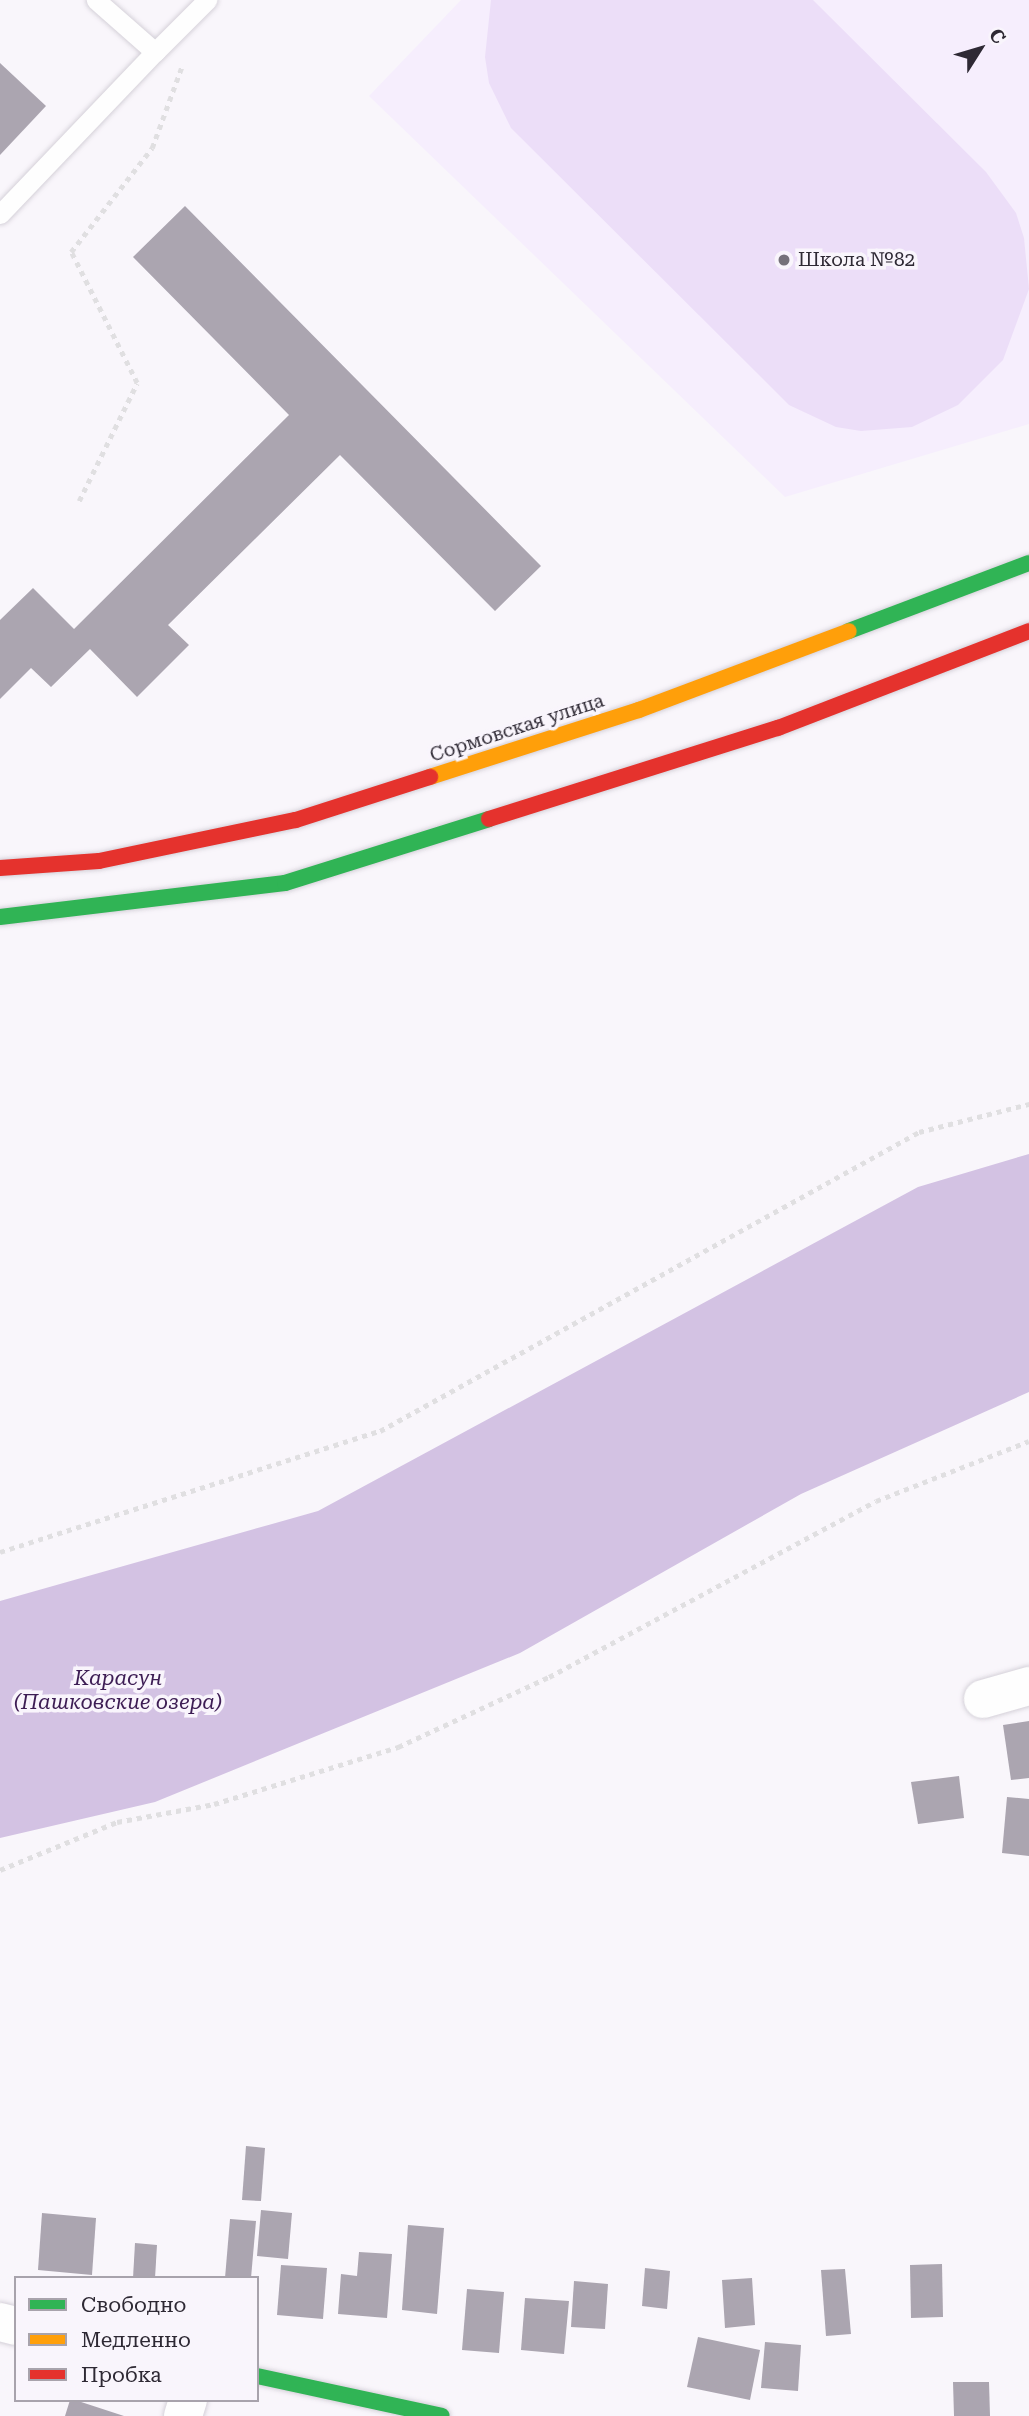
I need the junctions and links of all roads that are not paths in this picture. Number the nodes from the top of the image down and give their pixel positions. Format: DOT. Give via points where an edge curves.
graph roads {
  1 [pos="96,0"];
  2 [pos="206,0"];
  3 [pos="155,52"];
  4 [pos="0,214"];
  5 [pos="1029,563"];
  6 [pos="1029,631"];
  7 [pos="256,828"];
  8 [pos="0,868"];
  9 [pos="268,886"];
  10 [pos="0,917"];
  11 [pos="1029,1686"];
  12 [pos="984,1699"];
  13 [pos="259,2376"];
  14 [pos="442,2416"];
  1 -- 3 [label="lane"];
  2 -- 3 [label="lane"];
  3 -- 4 [label="lane"];
  5 -- 7 [label="main road, Сормовская улица" via="639,710 442,776"];
  6 -- 9 [label="main road" via="778,728 440,837"];
  7 -- 8 [label="main road, Сормовская улица" via="99,861"];
  7 -- 9 [label="main road"];
  9 -- 10 [label="main road"];
  11 -- 12 [label="street"];
  13 -- 14 [label="main road"];
}
